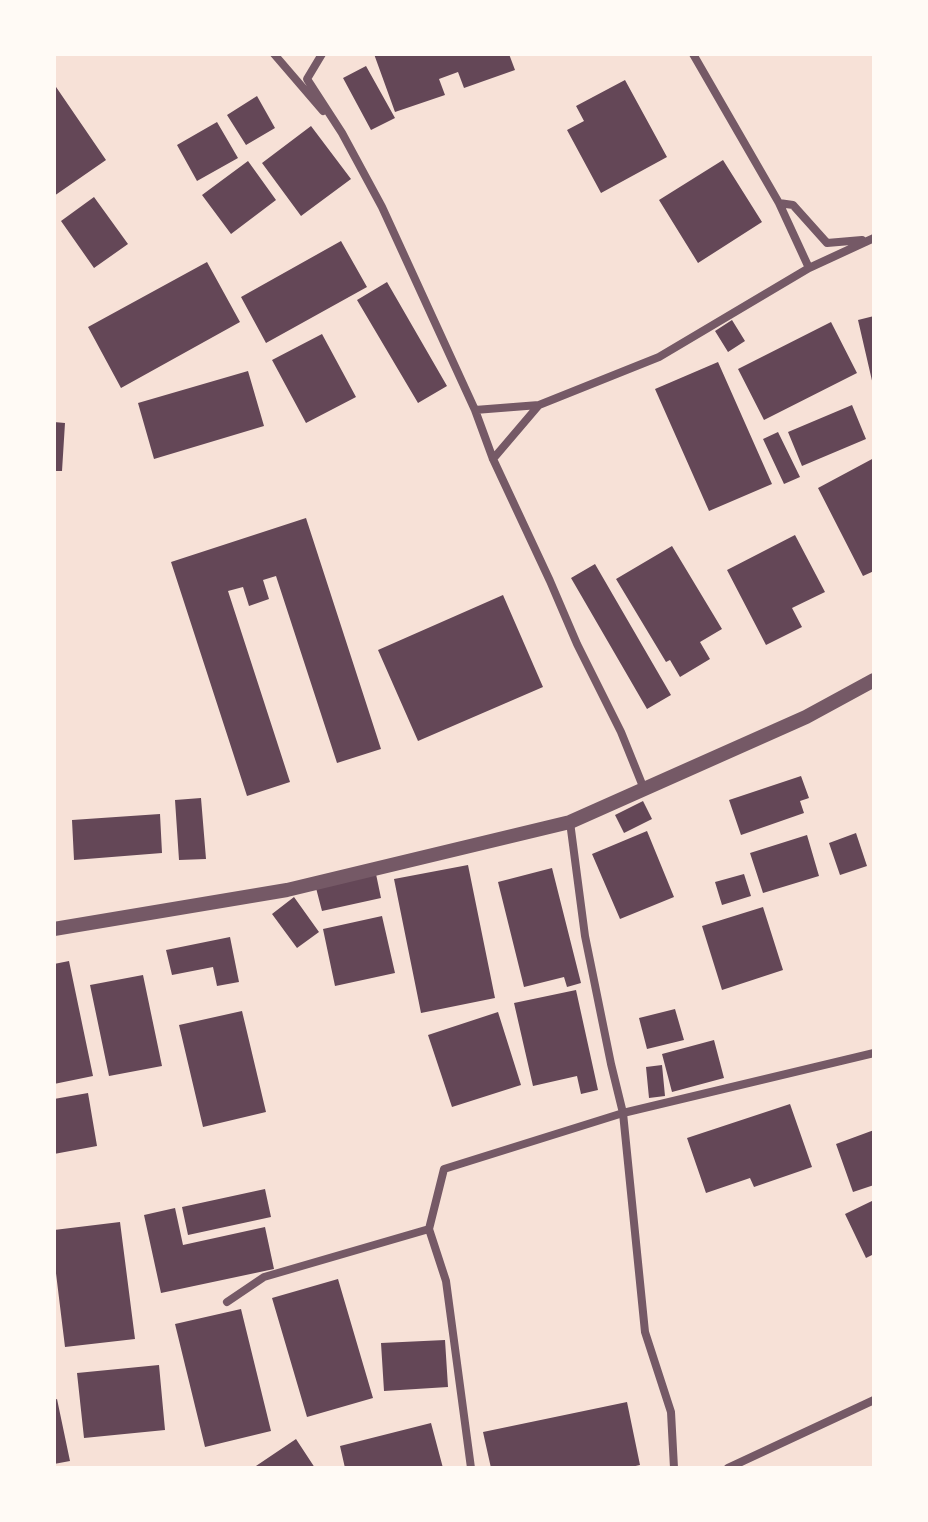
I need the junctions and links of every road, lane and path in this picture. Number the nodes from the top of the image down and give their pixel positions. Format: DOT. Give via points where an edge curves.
graph roads {
  1 [pos="274,54"];
  2 [pos="322,54"];
  3 [pos="693,54"];
  4 [pos="342,133"];
  5 [pos="779,203"];
  6 [pos="872,239"];
  7 [pos="809,268"];
  8 [pos="539,405"];
  9 [pos="475,410"];
  10 [pos="493,459"];
  11 [pos="874,680"];
  12 [pos="644,789"];
  13 [pos="570,822"];
  14 [pos="54,929"];
  15 [pos="874,1053"];
  16 [pos="623,1113"];
  17 [pos="429,1229"];
  18 [pos="227,1302"];
  19 [pos="874,1400"];
  20 [pos="471,1468"];
  21 [pos="674,1468"];
  22 [pos="728,1468"];
  1 -- 4 [label="street"];
  2 -- 4 [label="street" via="307,79"];
  3 -- 5 [label="street"];
  4 -- 9 [label="street" via="382,207"];
  5 -- 6 [label="street" via="793,205 827,243"];
  5 -- 7 [label="street"];
  6 -- 7 [label="street"];
  7 -- 8 [label="street" via="659,357"];
  8 -- 9 [label="street"];
  8 -- 10 [label="street"];
  9 -- 10 [label="street"];
  10 -- 12 [label="street"];
  11 -- 12 [label="street" via="806,717"];
  12 -- 13 [label="street"];
  13 -- 14 [label="street" via="287,890"];
  13 -- 16 [label="street" via="585,936"];
  15 -- 16 [label="street"];
  16 -- 17 [label="street" via="444,1169"];
  16 -- 21 [label="street" via="645,1332 671,1412"];
  17 -- 18 [label="street" via="264,1277"];
  17 -- 20 [label="street" via="446,1281"];
  19 -- 22 [label="street"];
}
